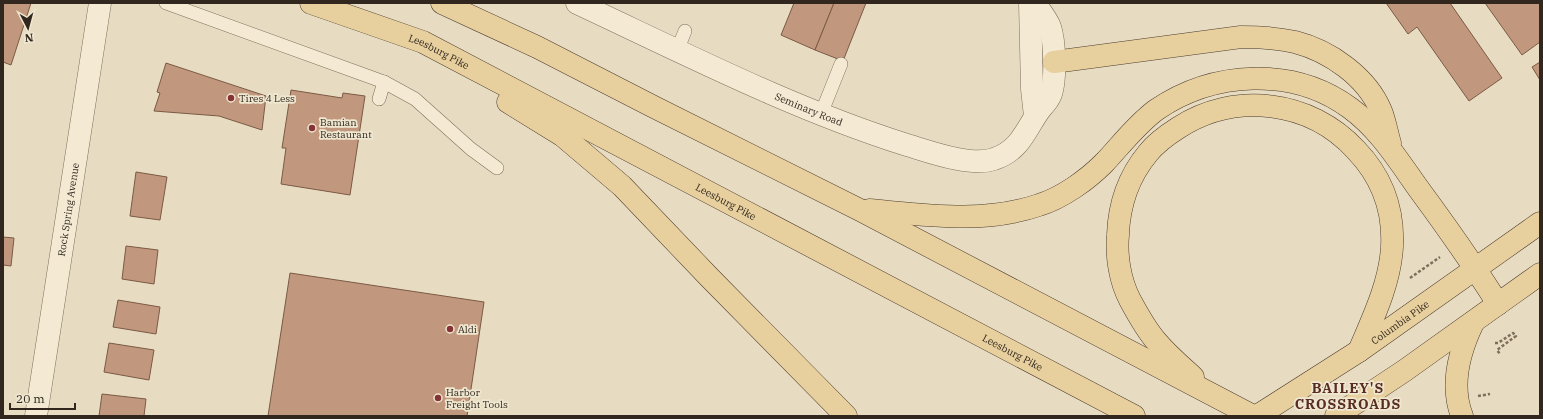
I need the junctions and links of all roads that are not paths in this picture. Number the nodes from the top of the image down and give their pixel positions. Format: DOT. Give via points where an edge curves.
graph roads {
  1 [pos="100,3"];
  2 [pos="166,3"];
  3 [pos="311,3"];
  4 [pos="442,3"];
  5 [pos="577,3"];
  6 [pos="1030,3"];
  7 [pos="1035,3"];
  8 [pos="423,42"];
  9 [pos="1054,62"];
  10 [pos="841,64"];
  11 [pos="384,82"];
  12 [pos="379,99"];
  13 [pos="822,114"];
  14 [pos="1035,116"];
  15 [pos="1392,152"];
  16 [pos="497,168"];
  17 [pos="860,210"];
  18 [pos="1540,223"];
  19 [pos="1476,269"];
  20 [pos="1540,274"];
  21 [pos="1498,304"];
  22 [pos="1472,323"];
  23 [pos="1359,351"];
  24 [pos="1209,394"];
  25 [pos="36,416"];
  26 [pos="846,416"];
  27 [pos="1134,416"];
  28 [pos="1253,416"];
  29 [pos="1257,416"];
  30 [pos="1336,416"];
  31 [pos="1462,416"];
  1 -- 25 [label="street, Rock Spring Avenue"];
  2 -- 11 [label="lane"];
  3 -- 8 [label="main road, Leesburg Pike"];
  4 -- 17 [label="main road" via="537,47"];
  5 -- 13 [label="street, Seminary Road" via="681,41 762,90"];
  6 -- 14 [label="street" via="1031,82"];
  7 -- 9 [label="street, Seminary Road" via="1049,26"];
  8 -- 26 [label="main road" via="504,99 563,136 622,186"];
  8 -- 27 [label="main road, Leesburg Pike"];
  9 -- 14 [label="street, Seminary Road" via="1052,92"];
  9 -- 15 [label="main road" via="1241,37 1297,43 1328,55 1350,70 1368,89 1381,111"];
  10 -- 13 [label="lane"];
  11 -- 12 [label="lane"];
  11 -- 16 [label="lane" via="415,98 471,150"];
  13 -- 14 [label="street, Seminary Road" via="863,131 938,155 979,161 993,160 1016,146"];
  15 -- 17 [label="main road" via="1373,128 1335,98 1308,87 1273,79 1242,79 1212,84 1182,95 1156,111 1080,184 1041,205 1011,213 983,216"];
  15 -- 19 [label="main road"];
  17 -- 24 [label="main road"];
  18 -- 19 [label="main road, Columbia Pike"];
  19 -- 21 [label="main road"];
  19 -- 23 [label="main road, Columbia Pike"];
  20 -- 21 [label="main road"];
  21 -- 22 [label="main road"];
  22 -- 30 [label="main road"];
  22 -- 31 [label="main road" via="1461,351 1456,377 1457,398"];
  23 -- 24 [label="main road" via="1377,308 1390,261 1392,233 1389,204 1381,184 1348,141 1327,125 1303,113 1278,106 1258,105 1214,111 1189,121 1166,136 1148,153 1134,173 1124,197 1118,219 1117,246 1120,272 1129,300 1157,342"];
  23 -- 29 [label="main road, Columbia Pike"];
  24 -- 28 [label="main road"];
}
